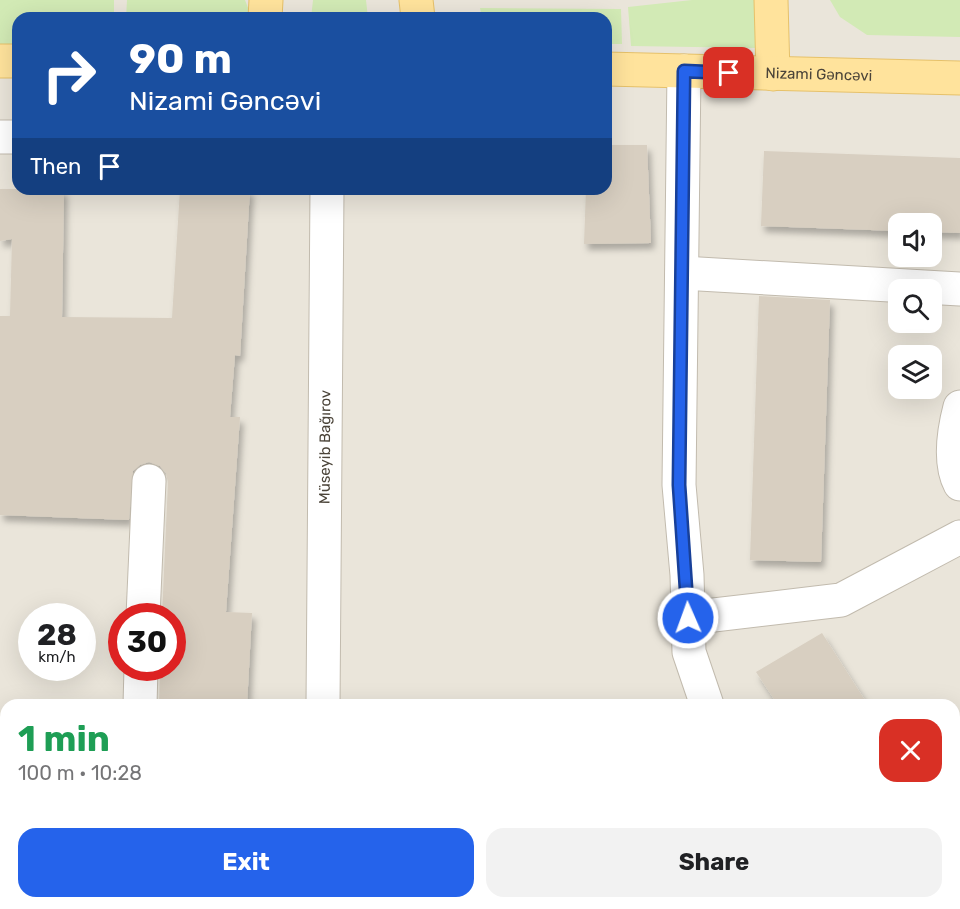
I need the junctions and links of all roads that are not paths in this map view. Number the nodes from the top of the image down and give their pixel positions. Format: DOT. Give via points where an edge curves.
graph roads {
  1 [pos="771,0"];
  2 [pos="612,69"];
  3 [pos="684,71"];
  4 [pos="773,74"];
  5 [pos="960,78"];
  6 [pos="327,195"];
  7 [pos="682,273"];
  8 [pos="960,289"];
  9 [pos="960,407"];
  10 [pos="149,481"];
  11 [pos="960,484"];
  12 [pos="960,537"];
  13 [pos="144,603"];
  14 [pos="688,618"];
  15 [pos="141,681"];
  16 [pos="140,699"];
  17 [pos="323,699"];
  18 [pos="705,699"];
  1 -- 4 [label="main road"];
  2 -- 3 [label="main road, Nizami Gəncəvi"];
  3 -- 4 [label="main road, Nizami Gəncəvi"];
  3 -- 7 [label="street"];
  4 -- 5 [label="main road, Nizami Gəncəvi"];
  6 -- 17 [label="street, Müseyib Bağırov"];
  7 -- 8 [label="street"];
  7 -- 14 [label="street" via="679,485"];
  9 -- 11 [label="street" via="954,428 956,476"];
  10 -- 13 [label="street"];
  12 -- 14 [label="street" via="841,600"];
  14 -- 18 [label="street" via="689,652"];
  15 -- 16 [label="street"];
}
